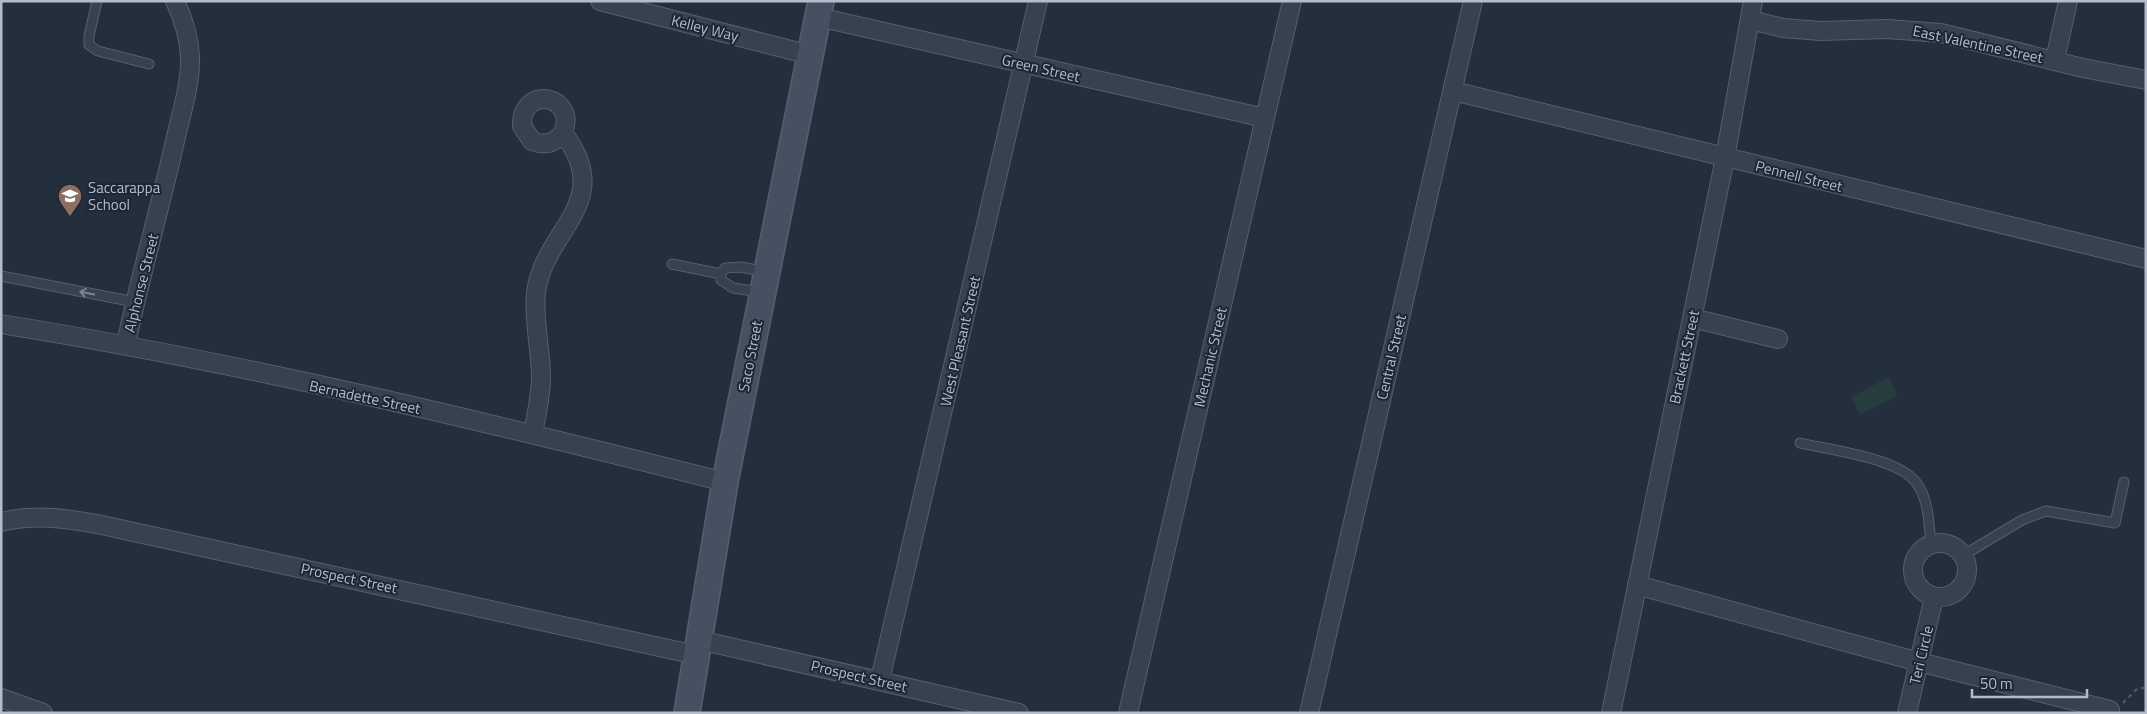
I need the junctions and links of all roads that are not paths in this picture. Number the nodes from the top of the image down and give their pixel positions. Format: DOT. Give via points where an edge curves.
graph roads {
  1 [pos="97,1"];
  2 [pos="175,1"];
  3 [pos="600,1"];
  4 [pos="1038,1"];
  5 [pos="1292,1"];
  6 [pos="1473,1"];
  7 [pos="1753,1"];
  8 [pos="2068,1"];
  9 [pos="819,9"];
  10 [pos="1750,20"];
  11 [pos="810,54"];
  12 [pos="2055,60"];
  13 [pos="149,64"];
  14 [pos="1024,64"];
  15 [pos="2146,80"];
  16 [pos="1453,91"];
  17 [pos="1265,118"];
  18 [pos="563,133"];
  19 [pos="1725,158"];
  20 [pos="2146,259"];
  21 [pos="672,264"];
  22 [pos="721,274"];
  23 [pos="1,276"];
  24 [pos="765,283"];
  25 [pos="134,302"];
  26 [pos="1692,318"];
  27 [pos="1,324"];
  28 [pos="1778,340"];
  29 [pos="126,344"];
  30 [pos="533,434"];
  31 [pos="1800,443"];
  32 [pos="726,482"];
  33 [pos="2124,482"];
  34 [pos="1,522"];
  35 [pos="1931,545"];
  36 [pos="1962,556"];
  37 [pos="1637,585"];
  38 [pos="1934,597"];
  39 [pos="698,648"];
  40 [pos="1919,662"];
  41 [pos="880,680"];
  42 [pos="1,698"];
  43 [pos="2110,710"];
  44 [pos="42,713"];
  45 [pos="687,713"];
  46 [pos="1019,713"];
  47 [pos="1128,713"];
  48 [pos="1309,713"];
  49 [pos="1610,713"];
  50 [pos="1907,713"];
  1 -- 13 [label="lane" via="89,45 98,51"];
  2 -- 25 [label="street, Alphonse Street" via="184,20 190,56 184,104 158,218"];
  3 -- 11 [label="street, Kelley Way"];
  4 -- 14 [label="street, West Pleasant Street"];
  5 -- 17 [label="street, Mechanic Street"];
  6 -- 16 [label="street, Central Street"];
  7 -- 10 [label="street, Brackett Street"];
  8 -- 12 [label="street"];
  9 -- 11 [label="main road, Saco Street"];
  9 -- 14 [label="street, Green Street"];
  10 -- 12 [label="street, East Valentine Street" via="1783,28 1821,31 1914,30"];
  10 -- 19 [label="street, Brackett Street"];
  11 -- 24 [label="main road, Saco Street"];
  12 -- 15 [label="street, East Valentine Street"];
  14 -- 17 [label="street, Green Street"];
  14 -- 41 [label="street, West Pleasant Street"];
  16 -- 19 [label="street, Pennell Street"];
  16 -- 48 [label="street, Central Street"];
  17 -- 47 [label="street, Mechanic Street"];
  18 -- 30 [label="street" via="576,149 583,168 582,191 575,212 543,267 536,293 541,378"];
  19 -- 20 [label="street, Pennell Street"];
  19 -- 26 [label="street, Brackett Street"];
  21 -- 22 [label="lane"];
  22 -- 24 [label="lane" via="725,268 741,267"];
  22 -- 24 [label="lane" via="721,280 733,288"];
  25 -- 23 [label="lane, one-way"];
  24 -- 32 [label="main road, Saco Street"];
  25 -- 29 [label="street, Alphonse Street"];
  26 -- 28 [label="street"];
  26 -- 37 [label="street, Brackett Street"];
  27 -- 29 [label="street, Bernadette Street"];
  29 -- 30 [label="street, Bernadette Street"];
  30 -- 32 [label="street, Bernadette Street"];
  31 -- 35 [label="lane" via="1878,461 1912,477 1922,494"];
  32 -- 39 [label="main road, Saco Street"];
  33 -- 36 [label="lane" via="2115,523 2046,511 2027,518"];
  34 -- 39 [label="street, Prospect Street" via="45,516 97,524"];
  35 -- 36 [label="street" via="1949,545"];
  35 -- 38 [label="street" via="1917,555 1913,572 1919,588"];
  36 -- 38 [label="street" via="1966,573 1959,589 1943,597"];
  37 -- 40 [label="street"];
  37 -- 49 [label="street, Brackett Street"];
  38 -- 40 [label="street, Teri Circle"];
  39 -- 41 [label="street, Prospect Street"];
  39 -- 45 [label="main road, Saco Street"];
  40 -- 43 [label="street"];
  40 -- 50 [label="street, Teri Circle"];
  41 -- 46 [label="street, Prospect Street"];
  42 -- 44 [label="street"];
}
